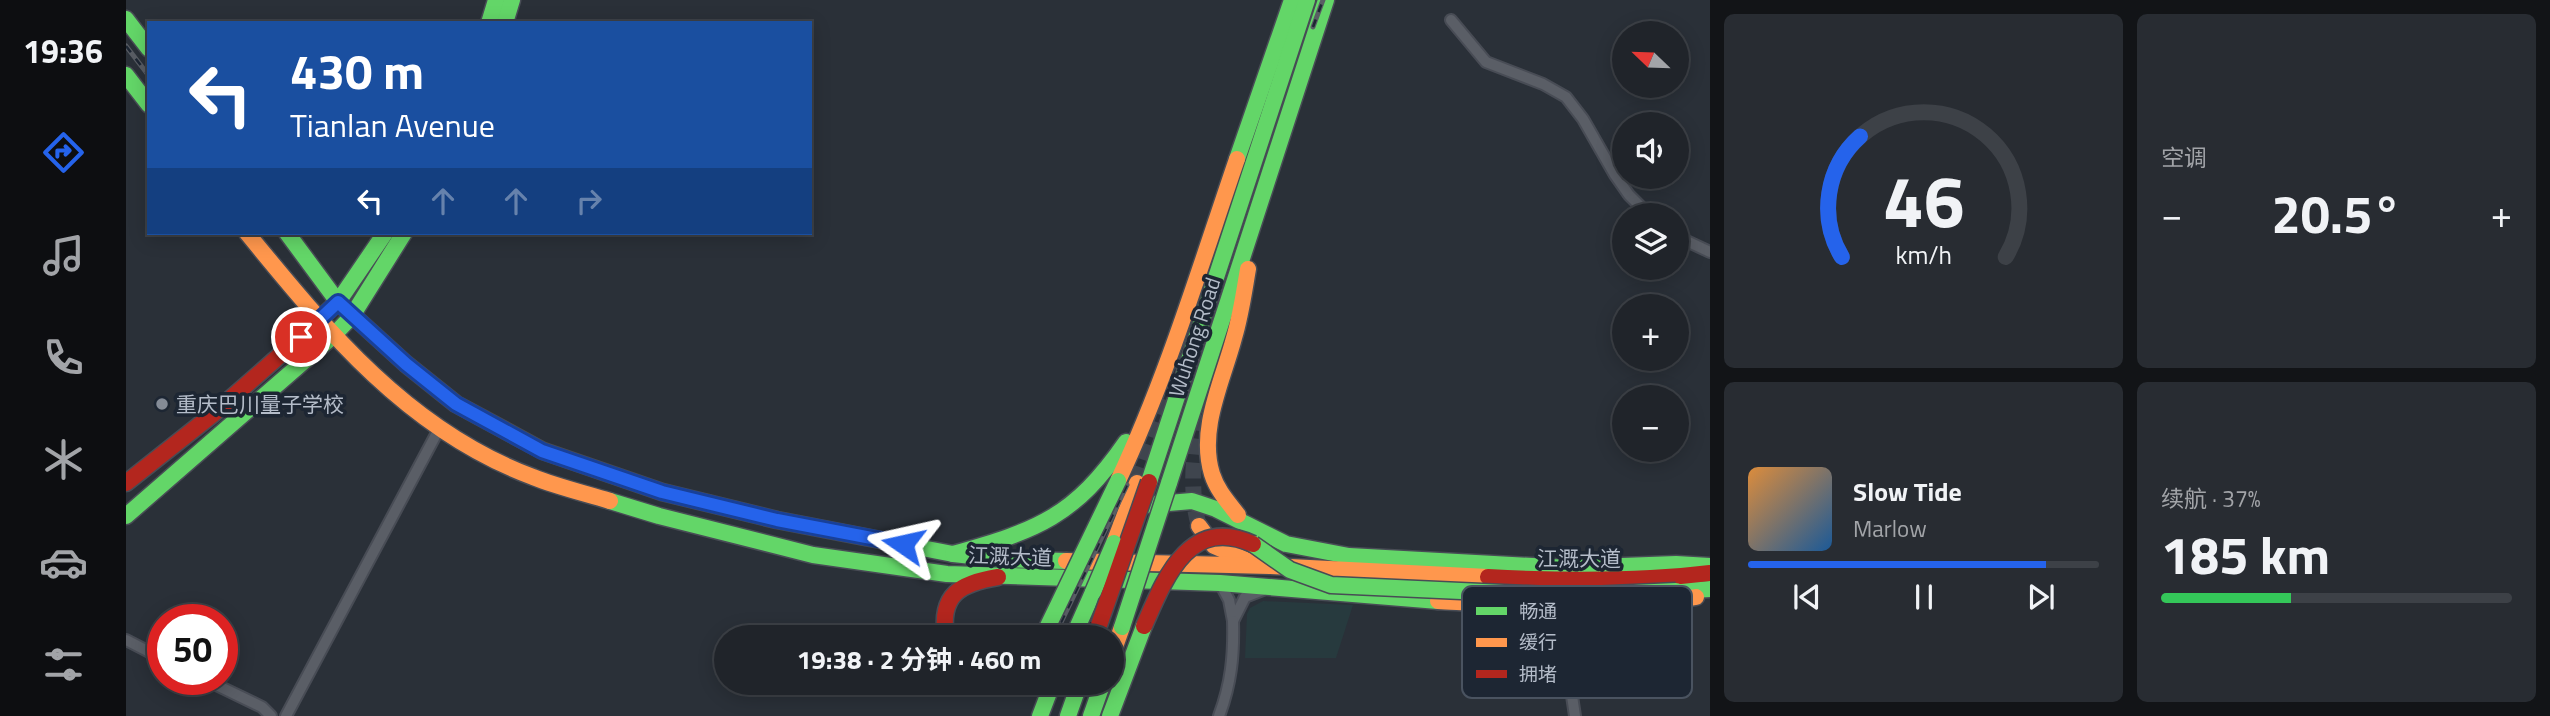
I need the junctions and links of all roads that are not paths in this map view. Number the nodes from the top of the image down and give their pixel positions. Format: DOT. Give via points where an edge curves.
graph roads {
  1 [pos="496,0"];
  2 [pos="512,0"];
  3 [pos="1292,0"];
  4 [pos="1300,0"];
  5 [pos="1307,0"];
  6 [pos="1326,0"];
  7 [pos="1331,0"];
  8 [pos="126,19"];
  9 [pos="1293,19"];
  10 [pos="1451,20"];
  11 [pos="490,21"];
  12 [pos="506,21"];
  13 [pos="1319,29"];
  14 [pos="147,46"];
  15 [pos="126,75"];
  16 [pos="147,102"];
  17 [pos="1637,203"];
  18 [pos="1258,210"];
  19 [pos="249,235"];
  20 [pos="288,235"];
  21 [pos="384,235"];
  22 [pos="403,235"];
  23 [pos="1689,242"];
  24 [pos="1710,252"];
  25 [pos="338,302"];
  26 [pos="352,316"];
  27 [pos="319,321"];
  28 [pos="333,335"];
  29 [pos="1166,367"];
  30 [pos="439,429"];
  31 [pos="126,483"];
  32 [pos="1143,483"];
  33 [pos="126,516"];
  34 [pos="1121,525"];
  35 [pos="1199,526"];
  36 [pos="1258,531"];
  37 [pos="953,554"];
  38 [pos="1263,566"];
  39 [pos="1710,566"];
  40 [pos="1710,573"];
  41 [pos="998,577"];
  42 [pos="1220,583"];
  43 [pos="1275,587"];
  44 [pos="1462,591"];
  45 [pos="1692,592"];
  46 [pos="1710,592"];
  47 [pos="1692,597"];
  48 [pos="1462,602"];
  49 [pos="1233,621"];
  50 [pos="945,625"];
  51 [pos="1047,625"];
  52 [pos="1078,625"];
  53 [pos="1099,625"];
  54 [pos="1123,625"];
  55 [pos="126,640"];
  56 [pos="147,651"];
  57 [pos="237,695"];
  58 [pos="1048,695"];
  59 [pos="1075,695"];
  60 [pos="1098,695"];
  61 [pos="1572,698"];
  62 [pos="271,716"];
  63 [pos="286,716"];
  64 [pos="1040,716"];
  65 [pos="1068,716"];
  66 [pos="1091,716"];
  67 [pos="1110,716"];
  68 [pos="1219,716"];
  69 [pos="1575,716"];
  1 -- 11 [label="main road"];
  2 -- 12 [label="main road"];
  3 -- 9 [label="main road"];
  4 -- 9 [label="main road"];
  5 -- 9 [label="main road"];
  6 -- 13 [label="main road"];
  7 -- 13 [label="main road"];
  8 -- 14 [label="main road"];
  9 -- 29 [label="main road"];
  9 -- 32 [label="main road, Wuhong Road"];
  10 -- 17 [label="street" via="1486,62 1566,97"];
  13 -- 18 [label="main road, Wuhong Road"];
  15 -- 16 [label="main road"];
  18 -- 36 [label="main road" via="1234,342 1210,419 1208,451 1213,478 1224,499"];
  18 -- 54 [label="main road, Wuhong Road, bridge"];
  19 -- 27 [label="main road, 江溉大道"];
  20 -- 25 [label="main road, 江溉大道"];
  21 -- 25 [label="main road"];
  22 -- 26 [label="main road"];
  23 -- 24 [label="street"];
  25 -- 26 [label="main road, 江溉大道"];
  25 -- 27 [label="main road"];
  26 -- 28 [label="main road"];
  26 -- 37 [label="main road, 江溉大道" via="456,404 542,451 682,497"];
  27 -- 28 [label="main road, 江溉大道"];
  27 -- 31 [label="main road"];
  28 -- 30 [label="main road, 江溉大道" via="385,386"];
  28 -- 33 [label="main road"];
  29 -- 37 [label="main road" via="1135,426 1094,486 1042,525"];
  29 -- 51 [label="main road, bridge" via="1140,434"];
  30 -- 41 [label="main road, 江溉大道" via="532,477 659,516 813,555 947,575"];
  30 -- 63 [label="street"];
  32 -- 34 [label="main road"];
  32 -- 53 [label="main road, Wuhong Road, bridge"];
  34 -- 36 [label="main road" via="1145,505 1192,501"];
  34 -- 52 [label="main road, bridge"];
  35 -- 38 [label="main road" via="1218,549"];
  36 -- 39 [label="main road" via="1299,548 1349,556 1569,568"];
  37 -- 38 [label="main road, 江溉大道"];
  38 -- 40 [label="main road, 江溉大道" via="1572,581"];
  41 -- 42 [label="main road, 江溉大道"];
  41 -- 50 [label="main road" via="958,590 944,614"];
  42 -- 43 [label="main road, 江溉大道"];
  42 -- 49 [label="street"];
  43 -- 48 [label="main road, 江溉大道"];
  43 -- 49 [label="street" via="1245,597"];
  44 -- 67 [label="main road, bridge" via="1331,585 1307,579 1237,537 1202,540 1180,557 1166,578"];
  45 -- 46 [label="main road, bridge"];
  46 -- 47 [label="main road, 江溉大道"];
  49 -- 68 [label="street" via="1234,657"];
  55 -- 56 [label="street"];
  57 -- 62 [label="street"];
  58 -- 64 [label="main road"];
  59 -- 65 [label="main road"];
  60 -- 66 [label="main road"];
  61 -- 69 [label="street"];
}
